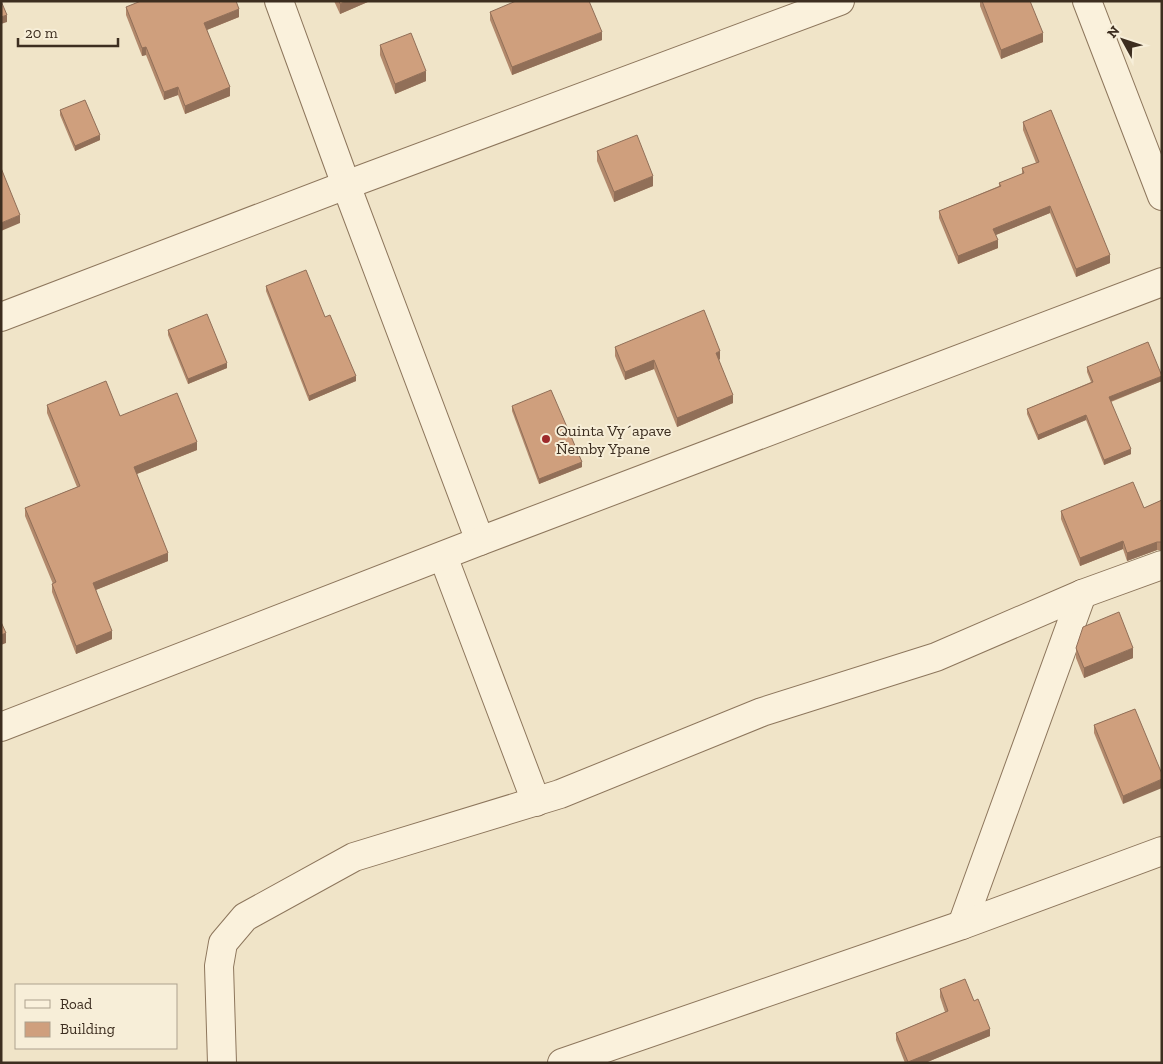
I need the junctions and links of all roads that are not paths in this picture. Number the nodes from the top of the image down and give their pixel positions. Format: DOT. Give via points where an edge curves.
graph roads {
  1 [pos="278,1"];
  2 [pos="840,1"];
  3 [pos="1087,1"];
  4 [pos="346,185"];
  5 [pos="1162,196"];
  6 [pos="1162,282"];
  7 [pos="1,317"];
  8 [pos="480,541"];
  9 [pos="443,556"];
  10 [pos="1162,565"];
  11 [pos="1082,594"];
  12 [pos="1,727"];
  13 [pos="536,802"];
  14 [pos="1162,852"];
  15 [pos="962,924"];
  16 [pos="222,1063"];
  17 [pos="562,1063"];
  1 -- 4 [label="street"];
  2 -- 4 [label="street"];
  3 -- 5 [label="street"];
  4 -- 7 [label="street"];
  4 -- 8 [label="street"];
  6 -- 8 [label="street"];
  8 -- 9 [label="street"];
  9 -- 12 [label="street"];
  9 -- 13 [label="street"];
  10 -- 11 [label="street"];
  11 -- 13 [label="street" via="936,657 762,712"];
  11 -- 15 [label="street"];
  13 -- 16 [label="street" via="354,857 245,917 223,943 219,966"];
  14 -- 15 [label="street"];
  15 -- 17 [label="street"];
}
